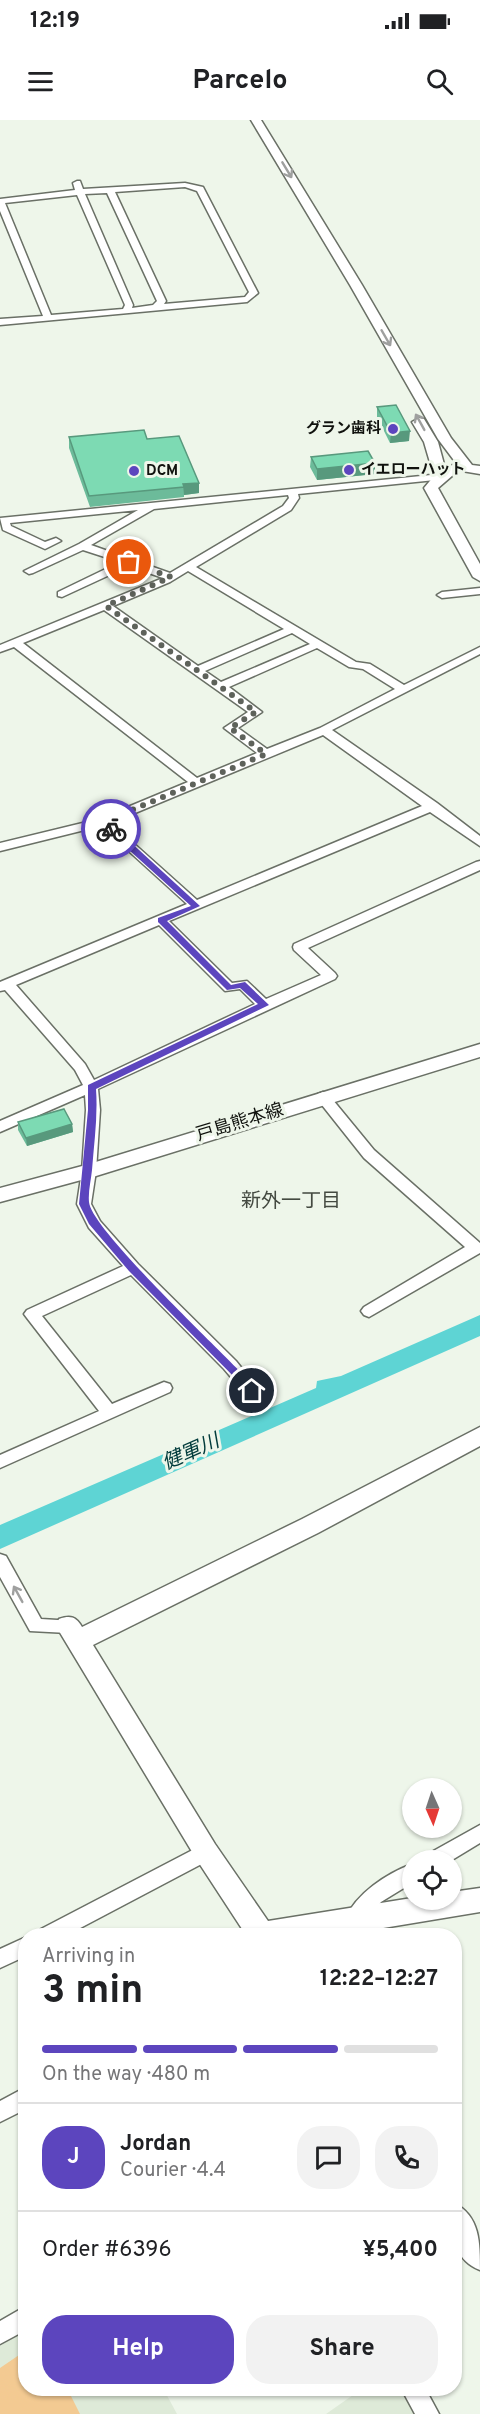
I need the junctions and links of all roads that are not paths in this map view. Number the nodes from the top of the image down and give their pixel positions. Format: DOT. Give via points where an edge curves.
graph roads {
  1 [pos="241,120"];
  2 [pos="256,120"];
  3 [pos="79,188"];
  4 [pos="110,190"];
  5 [pos="0,201"];
  6 [pos="311,237"];
  7 [pos="156,307"];
  8 [pos="126,310"];
  9 [pos="48,318"];
  10 [pos="0,322"];
  11 [pos="373,341"];
  12 [pos="402,390"];
  13 [pos="413,411"];
  14 [pos="445,439"];
  15 [pos="480,471"];
  16 [pos="441,477"];
  17 [pos="292,492"];
  18 [pos="155,505"];
  19 [pos="3,525"];
  20 [pos="56,541"];
  21 [pos="83,546"];
  22 [pos="129,562"];
  23 [pos="189,567"];
  24 [pos="29,571"];
  25 [pos="171,577"];
  26 [pos="480,577"];
  27 [pos="480,591"];
  28 [pos="62,594"];
  29 [pos="442,595"];
  30 [pos="106,606"];
  31 [pos="293,629"];
  32 [pos="16,643"];
  33 [pos="318,644"];
  34 [pos="0,649"];
  35 [pos="480,650"];
  36 [pos="197,670"];
  37 [pos="220,687"];
  38 [pos="404,690"];
  39 [pos="324,730"];
  40 [pos="266,754"];
  41 [pos="196,783"];
  42 [pos="433,806"];
  43 [pos="103,822"];
  44 [pos="480,842"];
  45 [pos="0,847"];
  46 [pos="480,866"];
  47 [pos="196,906"];
  48 [pos="161,920"];
  49 [pos="4,985"];
  50 [pos="264,1005"];
  51 [pos="480,1050"];
  52 [pos="91,1087"];
  53 [pos="323,1097"];
  54 [pos="0,1127"];
  55 [pos="89,1171"];
  56 [pos="0,1195"];
  57 [pos="133,1268"];
  58 [pos="369,1311"];
  59 [pos="164,1388"];
  60 [pos="252,1391"];
  61 [pos="109,1412"];
  62 [pos="480,1436"];
  63 [pos="0,1462"];
  64 [pos="0,1562"];
  65 [pos="72,1634"];
  66 [pos="480,1833"];
  67 [pos="452,1850"];
  68 [pos="206,1852"];
  69 [pos="402,1879"];
  70 [pos="480,1899"];
  71 [pos="356,1919"];
  72 [pos="61,1928"];
  73 [pos="257,1928"];
  74 [pos="303,1928"];
  75 [pos="18,1950"];
  76 [pos="0,1959"];
  77 [pos="18,2102"];
  78 [pos="0,2112"];
  79 [pos="462,2229"];
  80 [pos="480,2255"];
  81 [pos="18,2322"];
  82 [pos="0,2333"];
  83 [pos="417,2396"];
  84 [pos="428,2414"];
  1 -- 6 [label="street"];
  2 -- 14 [label="street, one-way"];
  3 -- 4 [label="street"];
  3 -- 5 [label="street"];
  3 -- 8 [label="street" via="129,305"];
  4 -- 7 [label="street" via="162,301"];
  4 -- 7 [label="street" via="185,185 200,189 254,293 247,299"];
  5 -- 9 [label="street"];
  7 -- 8 [label="street"];
  8 -- 9 [label="street"];
  9 -- 10 [label="street"];
  11 -- 12 [label="street"];
  16 -- 13 [label="street, one-way" via="431,442"];
  14 -- 15 [label="street" via="467,468"];
  14 -- 16 [label="street" via="453,469"];
  15 -- 16 [label="street"];
  16 -- 17 [label="street"];
  16 -- 26 [label="street" via="430,488"];
  17 -- 18 [label="street"];
  17 -- 23 [label="street" via="294,498 286,508"];
  18 -- 19 [label="street"];
  18 -- 21 [label="street"];
  19 -- 20 [label="street" via="45,546"];
  21 -- 22 [label="street"];
  21 -- 24 [label="street"];
  22 -- 25 [label="street"];
  22 -- 28 [label="street"];
  23 -- 25 [label="street"];
  23 -- 31 [label="street"];
  25 -- 30 [label="street"];
  27 -- 29 [label="street"];
  30 -- 32 [label="street"];
  30 -- 36 [label="street"];
  31 -- 33 [label="street"];
  31 -- 36 [label="street"];
  32 -- 34 [label="street"];
  32 -- 41 [label="street"];
  33 -- 37 [label="street"];
  33 -- 38 [label="street" via="353,665 366,666"];
  35 -- 38 [label="street"];
  36 -- 37 [label="street"];
  37 -- 40 [label="street" via="256,712 230,728"];
  38 -- 39 [label="street"];
  39 -- 40 [label="street"];
  39 -- 42 [label="street"];
  40 -- 41 [label="street"];
  41 -- 43 [label="street"];
  42 -- 44 [label="street"];
  42 -- 47 [label="street"];
  43 -- 45 [label="street"];
  43 -- 47 [label="street"];
  46 -- 50 [label="street" via="299,947 330,976"];
  47 -- 48 [label="street"];
  48 -- 49 [label="street"];
  48 -- 50 [label="street" via="230,988 242,984"];
  49 -- 52 [label="street" via="80,1067"];
  50 -- 52 [label="street"];
  51 -- 53 [label="street, 戸島熊本線"];
  52 -- 54 [label="street"];
  52 -- 55 [label="street"];
  53 -- 55 [label="street, 戸島熊本線"];
  53 -- 58 [label="street" via="369,1154 476,1248"];
  55 -- 56 [label="street, 戸島熊本線"];
  55 -- 57 [label="street" via="84,1204 94,1224"];
  57 -- 60 [label="street"];
  57 -- 61 [label="street" via="32,1314"];
  59 -- 61 [label="street"];
  61 -- 63 [label="street"];
  62 -- 65 [label="street" via="310,1526"];
  65 -- 64 [label="street, one-way" via="36,1626"];
  65 -- 68 [label="street"];
  66 -- 67 [label="street"];
  68 -- 72 [label="street"];
  68 -- 73 [label="street"];
  69 -- 71 [label="street" via="374,1896"];
  70 -- 71 [label="street"];
  71 -- 74 [label="street"];
  75 -- 76 [label="street"];
  77 -- 78 [label="street"];
  79 -- 80 [label="street"];
  81 -- 82 [label="street"];
  83 -- 84 [label="street"];
}
